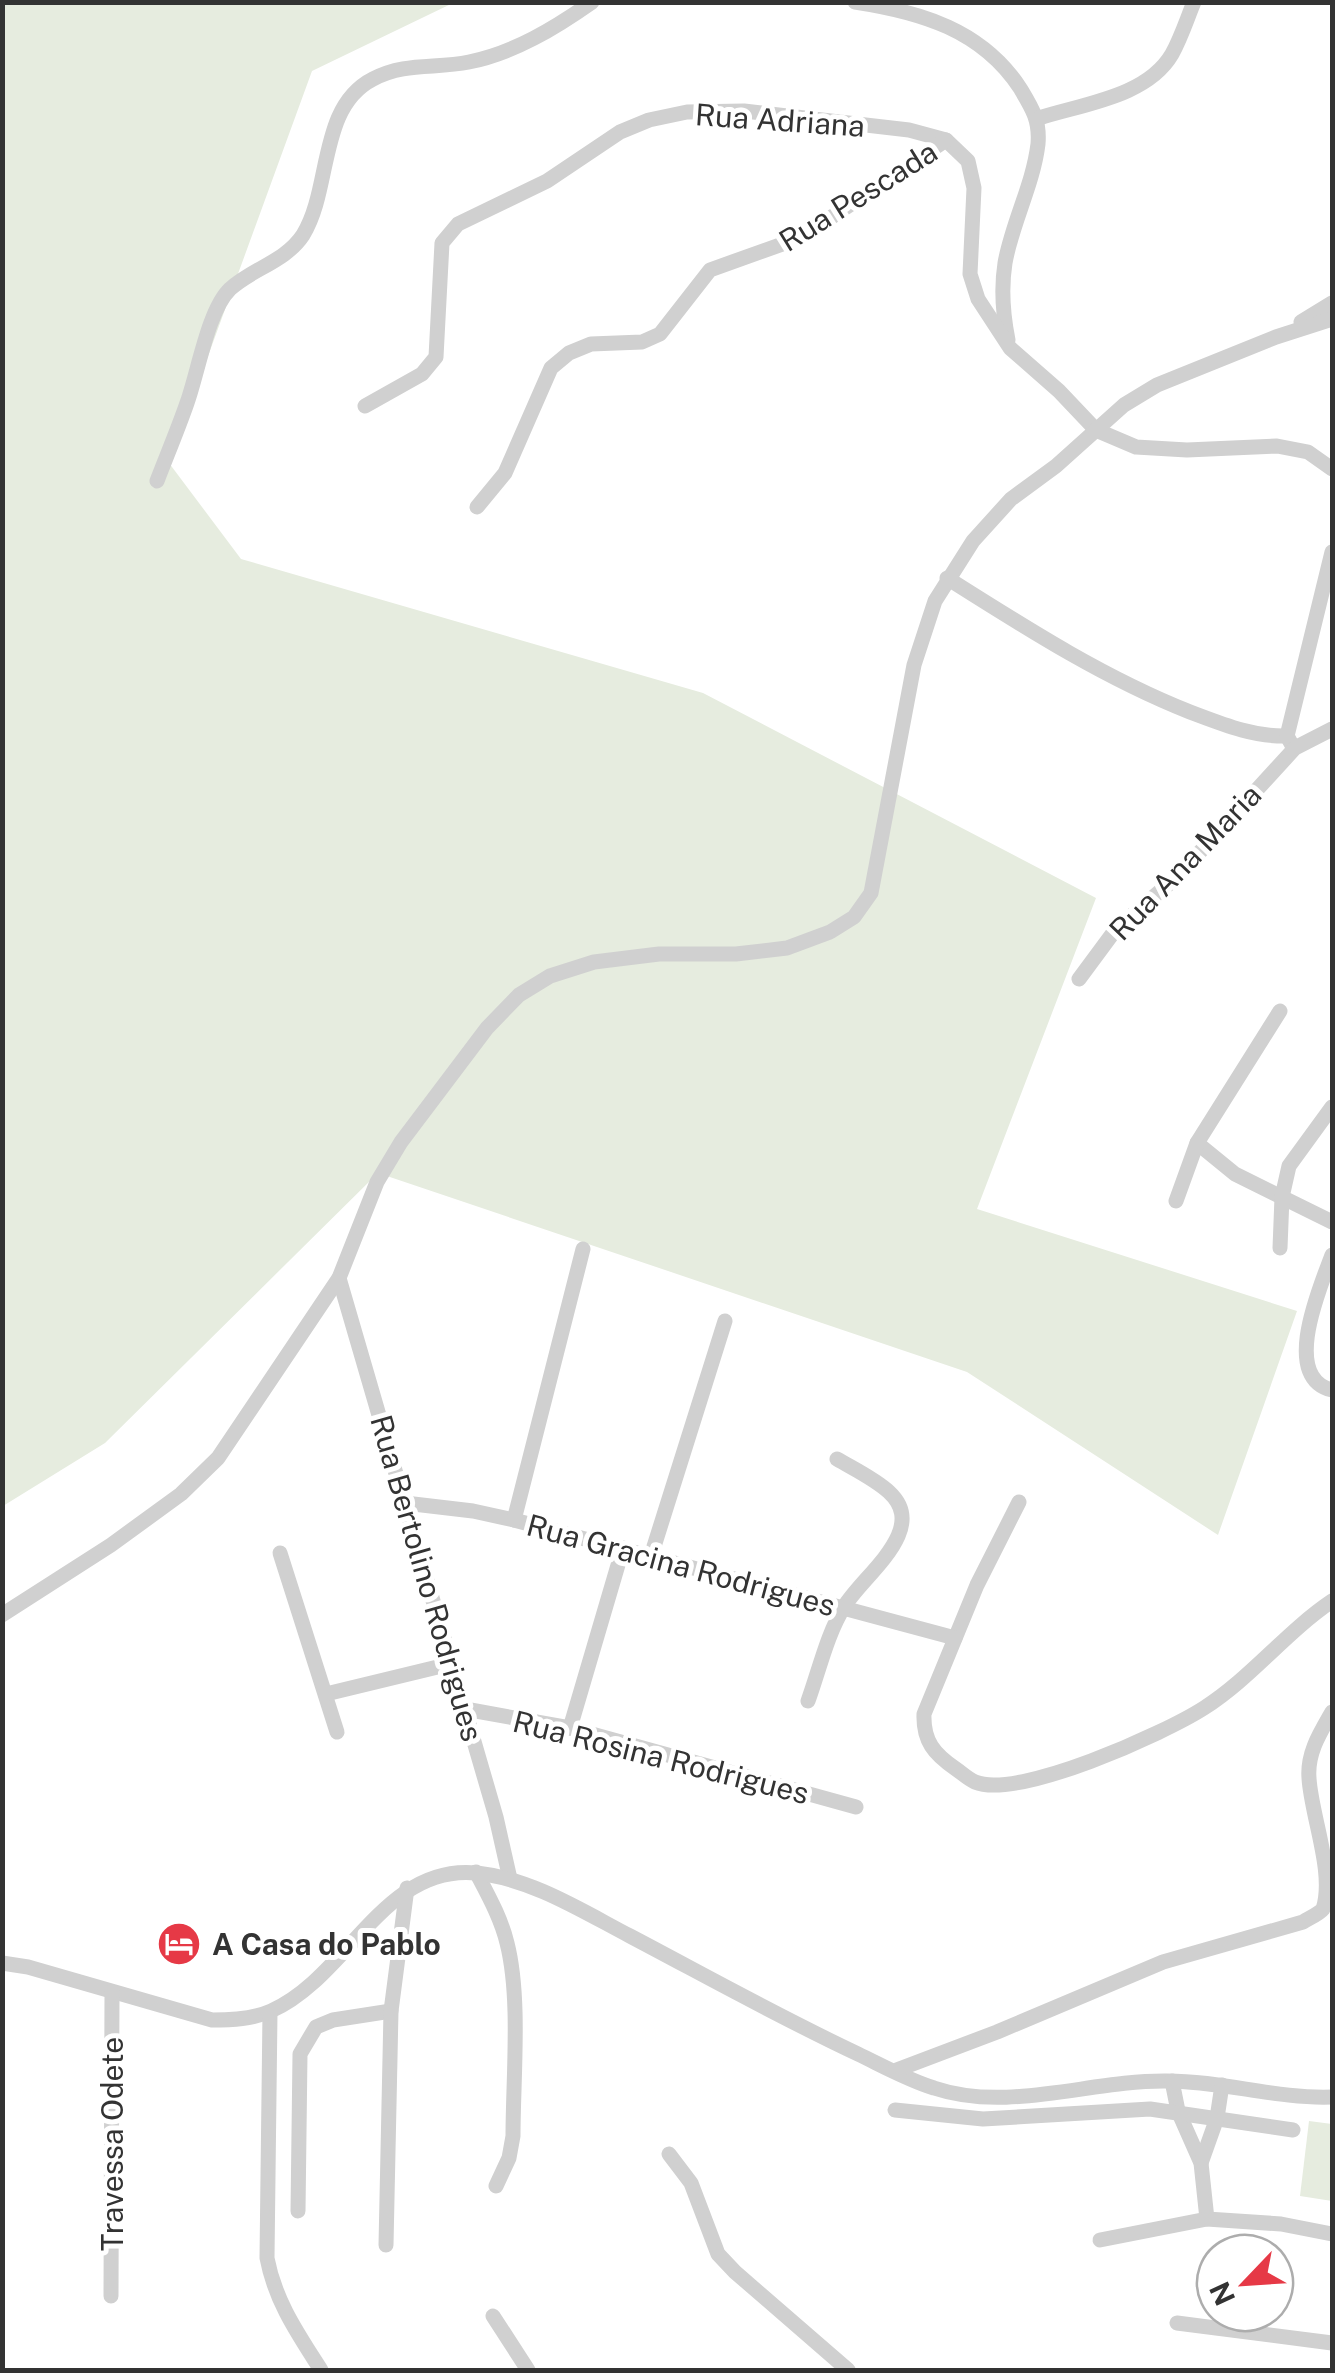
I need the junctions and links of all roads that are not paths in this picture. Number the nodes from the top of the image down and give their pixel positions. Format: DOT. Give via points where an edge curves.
graph roads {
  1 [pos="592,2"];
  2 [pos="855,2"];
  3 [pos="1194,2"];
  4 [pos="1039,118"];
  5 [pos="946,140"];
  6 [pos="1332,303"];
  7 [pos="1332,319"];
  8 [pos="1276,337"];
  9 [pos="1010,348"];
  10 [pos="365,406"];
  11 [pos="1096,430"];
  12 [pos="1332,469"];
  13 [pos="158,481"];
  14 [pos="477,507"];
  15 [pos="1332,552"];
  16 [pos="948,578"];
  17 [pos="1332,729"];
  18 [pos="1291,742"];
  19 [pos="1079,980"];
  20 [pos="1280,1011"];
  21 [pos="1332,1107"];
  22 [pos="1198,1142"];
  23 [pos="1282,1197"];
  24 [pos="1176,1201"];
  25 [pos="1332,1222"];
  26 [pos="1280,1248"];
  27 [pos="583,1250"];
  28 [pos="1332,1255"];
  29 [pos="339,1278"];
  30 [pos="725,1321"];
  31 [pos="1332,1390"];
  32 [pos="837,1459"];
  33 [pos="1019,1502"];
  34 [pos="405,1503"];
  35 [pos="514,1520"];
  36 [pos="623,1548"];
  37 [pos="280,1554"];
  38 [pos="651,1556"];
  39 [pos="1332,1601"];
  40 [pos="843,1608"];
  41 [pos="2,1615"];
  42 [pos="955,1638"];
  43 [pos="450,1664"];
  44 [pos="326,1694"];
  45 [pos="808,1701"];
  46 [pos="465,1709"];
  47 [pos="1332,1712"];
  48 [pos="570,1728"];
  49 [pos="336,1732"];
  50 [pos="856,1808"];
  51 [pos="476,1872"];
  52 [pos="510,1878"];
  53 [pos="407,1888"];
  54 [pos="2,1963"];
  55 [pos="112,1992"];
  56 [pos="391,2010"];
  57 [pos="270,2012"];
  58 [pos="894,2071"];
  59 [pos="1172,2080"];
  60 [pos="1222,2086"];
  61 [pos="1332,2097"];
  62 [pos="895,2110"];
  63 [pos="1178,2111"];
  64 [pos="1217,2118"];
  65 [pos="1293,2130"];
  66 [pos="669,2154"];
  67 [pos="1201,2162"];
  68 [pos="496,2186"];
  69 [pos="298,2211"];
  70 [pos="1207,2218"];
  71 [pos="1332,2234"];
  72 [pos="1100,2240"];
  73 [pos="386,2245"];
  74 [pos="111,2296"];
  75 [pos="493,2316"];
  76 [pos="1177,2323"];
  77 [pos="1332,2343"];
  78 [pos="321,2370"];
  79 [pos="528,2370"];
  80 [pos="848,2370"];
  1 -- 13 [label="street" via="502,54 404,66 356,91 340,114 303,234 284,255 230,289 216,310"];
  2 -- 4 [label="street" via="948,24 990,50"];
  3 -- 4 [label="street" via="1171,56 1149,79"];
  4 -- 9 [label="street" via="1038,146 1005,263"];
  5 -- 9 [label="street" via="968,161 974,188 970,274"];
  5 -- 10 [label="street, Rua Adriana" via="744,111 688,112 620,132 547,181 458,224 442,243 436,357 412,381"];
  5 -- 14 [label="street, Rua Pescada" via="802,238 710,270 660,334 569,353 551,368 505,474"];
  6 -- 8 [label="street"];
  7 -- 8 [label="street"];
  8 -- 11 [label="street" via="1157,385"];
  9 -- 11 [label="street"];
  11 -- 12 [label="street" via="1136,447 1278,446 1308,452"];
  11 -- 16 [label="street" via="1011,499"];
  15 -- 18 [label="street"];
  16 -- 18 [label="street" via="1134,690"];
  16 -- 29 [label="street" via="914,665 871,892 854,917 788,948 594,962 519,995 401,1142 377,1182"];
  17 -- 18 [label="street"];
  18 -- 19 [label="street, Rua Ana Maria" via="1178,876 1116,929"];
  20 -- 22 [label="street"];
  21 -- 23 [label="street" via="1289,1166"];
  22 -- 23 [label="street" via="1235,1174"];
  22 -- 24 [label="street"];
  23 -- 25 [label="street"];
  23 -- 26 [label="street"];
  27 -- 35 [label="street"];
  28 -- 31 [label="street" via="1305,1349 1308,1368"];
  29 -- 34 [label="street, Rua Bertolino Rodrigues"];
  29 -- 41 [label="street" via="218,1458 182,1494"];
  30 -- 38 [label="street"];
  32 -- 40 [label="street" via="887,1490 904,1518 900,1535"];
  33 -- 42 [label="street"];
  34 -- 35 [label="street, Rua Gracina Rodrigues"];
  34 -- 43 [label="street, Rua Bertolino Rodrigues"];
  35 -- 36 [label="street, Rua Gracina Rodrigues"];
  36 -- 38 [label="street, Rua Gracina Rodrigues"];
  36 -- 48 [label="street"];
  37 -- 44 [label="street"];
  38 -- 40 [label="street, Rua Gracina Rodrigues"];
  39 -- 42 [label="street" via="1204,1708 1136,1744 1012,1784 977,1783 928,1744 924,1714"];
  40 -- 42 [label="street, Rua Gracina Rodrigues"];
  40 -- 45 [label="street"];
  43 -- 44 [label="street"];
  43 -- 46 [label="street, Rua Bertolino Rodrigues"];
  44 -- 49 [label="street"];
  46 -- 48 [label="street, Rua Rosina Rodrigues"];
  46 -- 52 [label="street, Rua Bertolino Rodrigues"];
  47 -- 58 [label="street" via="1313,1745 1308,1778 1332,1854 1323,1909 1303,1922 1163,1962"];
  48 -- 50 [label="street, Rua Rosina Rodrigues"];
  51 -- 52 [label="street"];
  51 -- 53 [label="street" via="430,1877"];
  51 -- 68 [label="street" via="494,1904 513,1983 513,2136"];
  52 -- 58 [label="street"];
  53 -- 56 [label="street"];
  53 -- 57 [label="street" via="328,1970"];
  54 -- 55 [label="street"];
  55 -- 57 [label="street" via="212,2020"];
  55 -- 74 [label="street, Travessa Odete"];
  56 -- 69 [label="street" via="316,2027 300,2054"];
  56 -- 73 [label="street"];
  57 -- 78 [label="street" via="267,2258 282,2307"];
  58 -- 59 [label="street" via="966,2096"];
  59 -- 60 [label="street"];
  59 -- 63 [label="street"];
  60 -- 61 [label="street"];
  60 -- 64 [label="street"];
  62 -- 63 [label="street" via="982,2119"];
  63 -- 64 [label="street"];
  63 -- 67 [label="street"];
  64 -- 65 [label="street"];
  64 -- 67 [label="street"];
  66 -- 80 [label="street" via="691,2183 718,2254"];
  67 -- 70 [label="street"];
  70 -- 71 [label="street"];
  70 -- 72 [label="street"];
  75 -- 79 [label="street"];
  76 -- 77 [label="street"];
}
